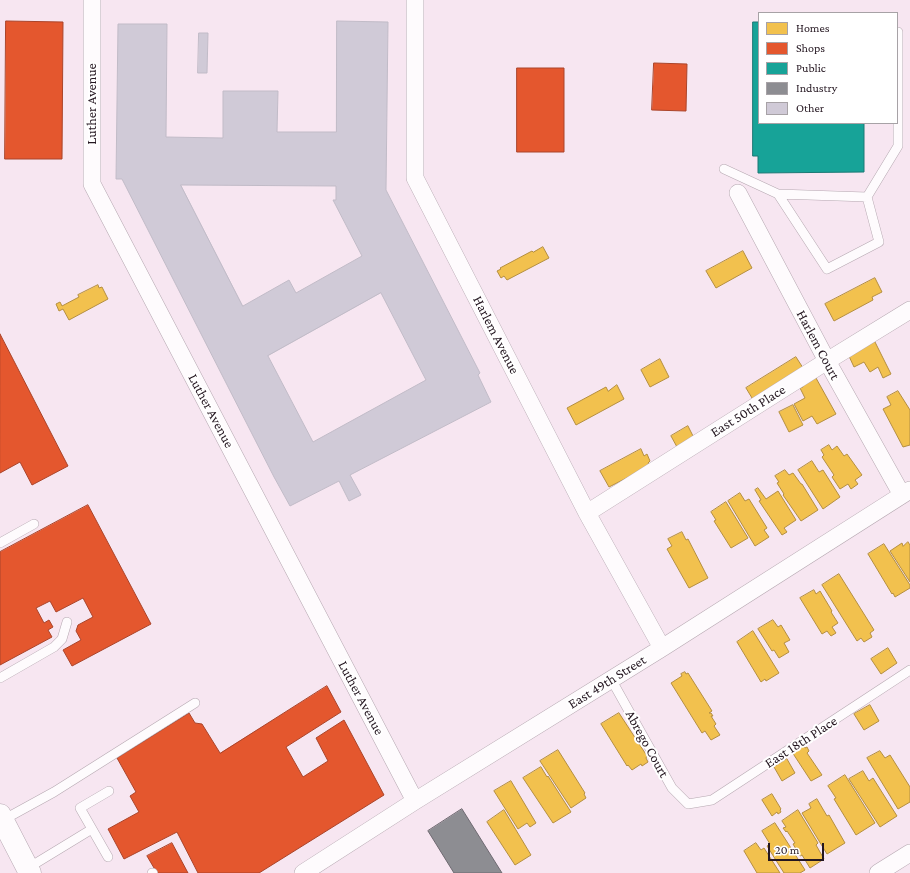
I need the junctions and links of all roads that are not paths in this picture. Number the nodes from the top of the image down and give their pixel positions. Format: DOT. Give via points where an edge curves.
graph roads {
  1 [pos="92,0"];
  2 [pos="415,0"];
  3 [pos="898,32"];
  4 [pos="724,169"];
  5 [pos="738,192"];
  6 [pos="778,194"];
  7 [pos="868,197"];
  8 [pos="910,310"];
  9 [pos="826,361"];
  10 [pos="906,493"];
  11 [pos="587,513"];
  12 [pos="34,524"];
  13 [pos="0,543"];
  14 [pos="67,622"];
  15 [pos="662,648"];
  16 [pos="910,670"];
  17 [pos="0,678"];
  18 [pos="611,680"];
  19 [pos="195,703"];
  20 [pos="109,791"];
  21 [pos="415,801"];
  22 [pos="688,804"];
  23 [pos="1,818"];
  24 [pos="92,830"];
  25 [pos="910,853"];
  26 [pos="108,857"];
  27 [pos="29,871"];
  28 [pos="303,873"];
  29 [pos="878,873"];
  1 -- 21 [label="street, Luther Avenue" via="92,184"];
  2 -- 11 [label="street, Harlem Avenue" via="415,178"];
  3 -- 7 [label="lane" via="898,146"];
  4 -- 6 [label="lane"];
  5 -- 9 [label="street, Harlem Court"];
  6 -- 7 [label="lane"];
  6 -- 7 [label="lane" via="826,269 879,242"];
  8 -- 9 [label="street, East 50th Place"];
  9 -- 10 [label="street, Harlem Court"];
  9 -- 11 [label="street, East 50th Place"];
  10 -- 15 [label="street, East 49th Street"];
  11 -- 15 [label="street, Harlem Avenue"];
  12 -- 13 [label="lane"];
  14 -- 17 [label="lane" via="62,639 54,647"];
  15 -- 18 [label="street, East 49th Street"];
  16 -- 22 [label="lane, East 18th Place" via="712,800"];
  18 -- 21 [label="street, East 49th Street"];
  18 -- 22 [label="lane, Abrego Court" via="672,788"];
  19 -- 23 [label="lane" via="54,792"];
  20 -- 24 [label="lane" via="80,808"];
  21 -- 28 [label="street, East 49th Street"];
  23 -- 27 [label="main road"];
  24 -- 26 [label="lane"];
  24 -- 27 [label="lane"];
  25 -- 29 [label="street"];
}
